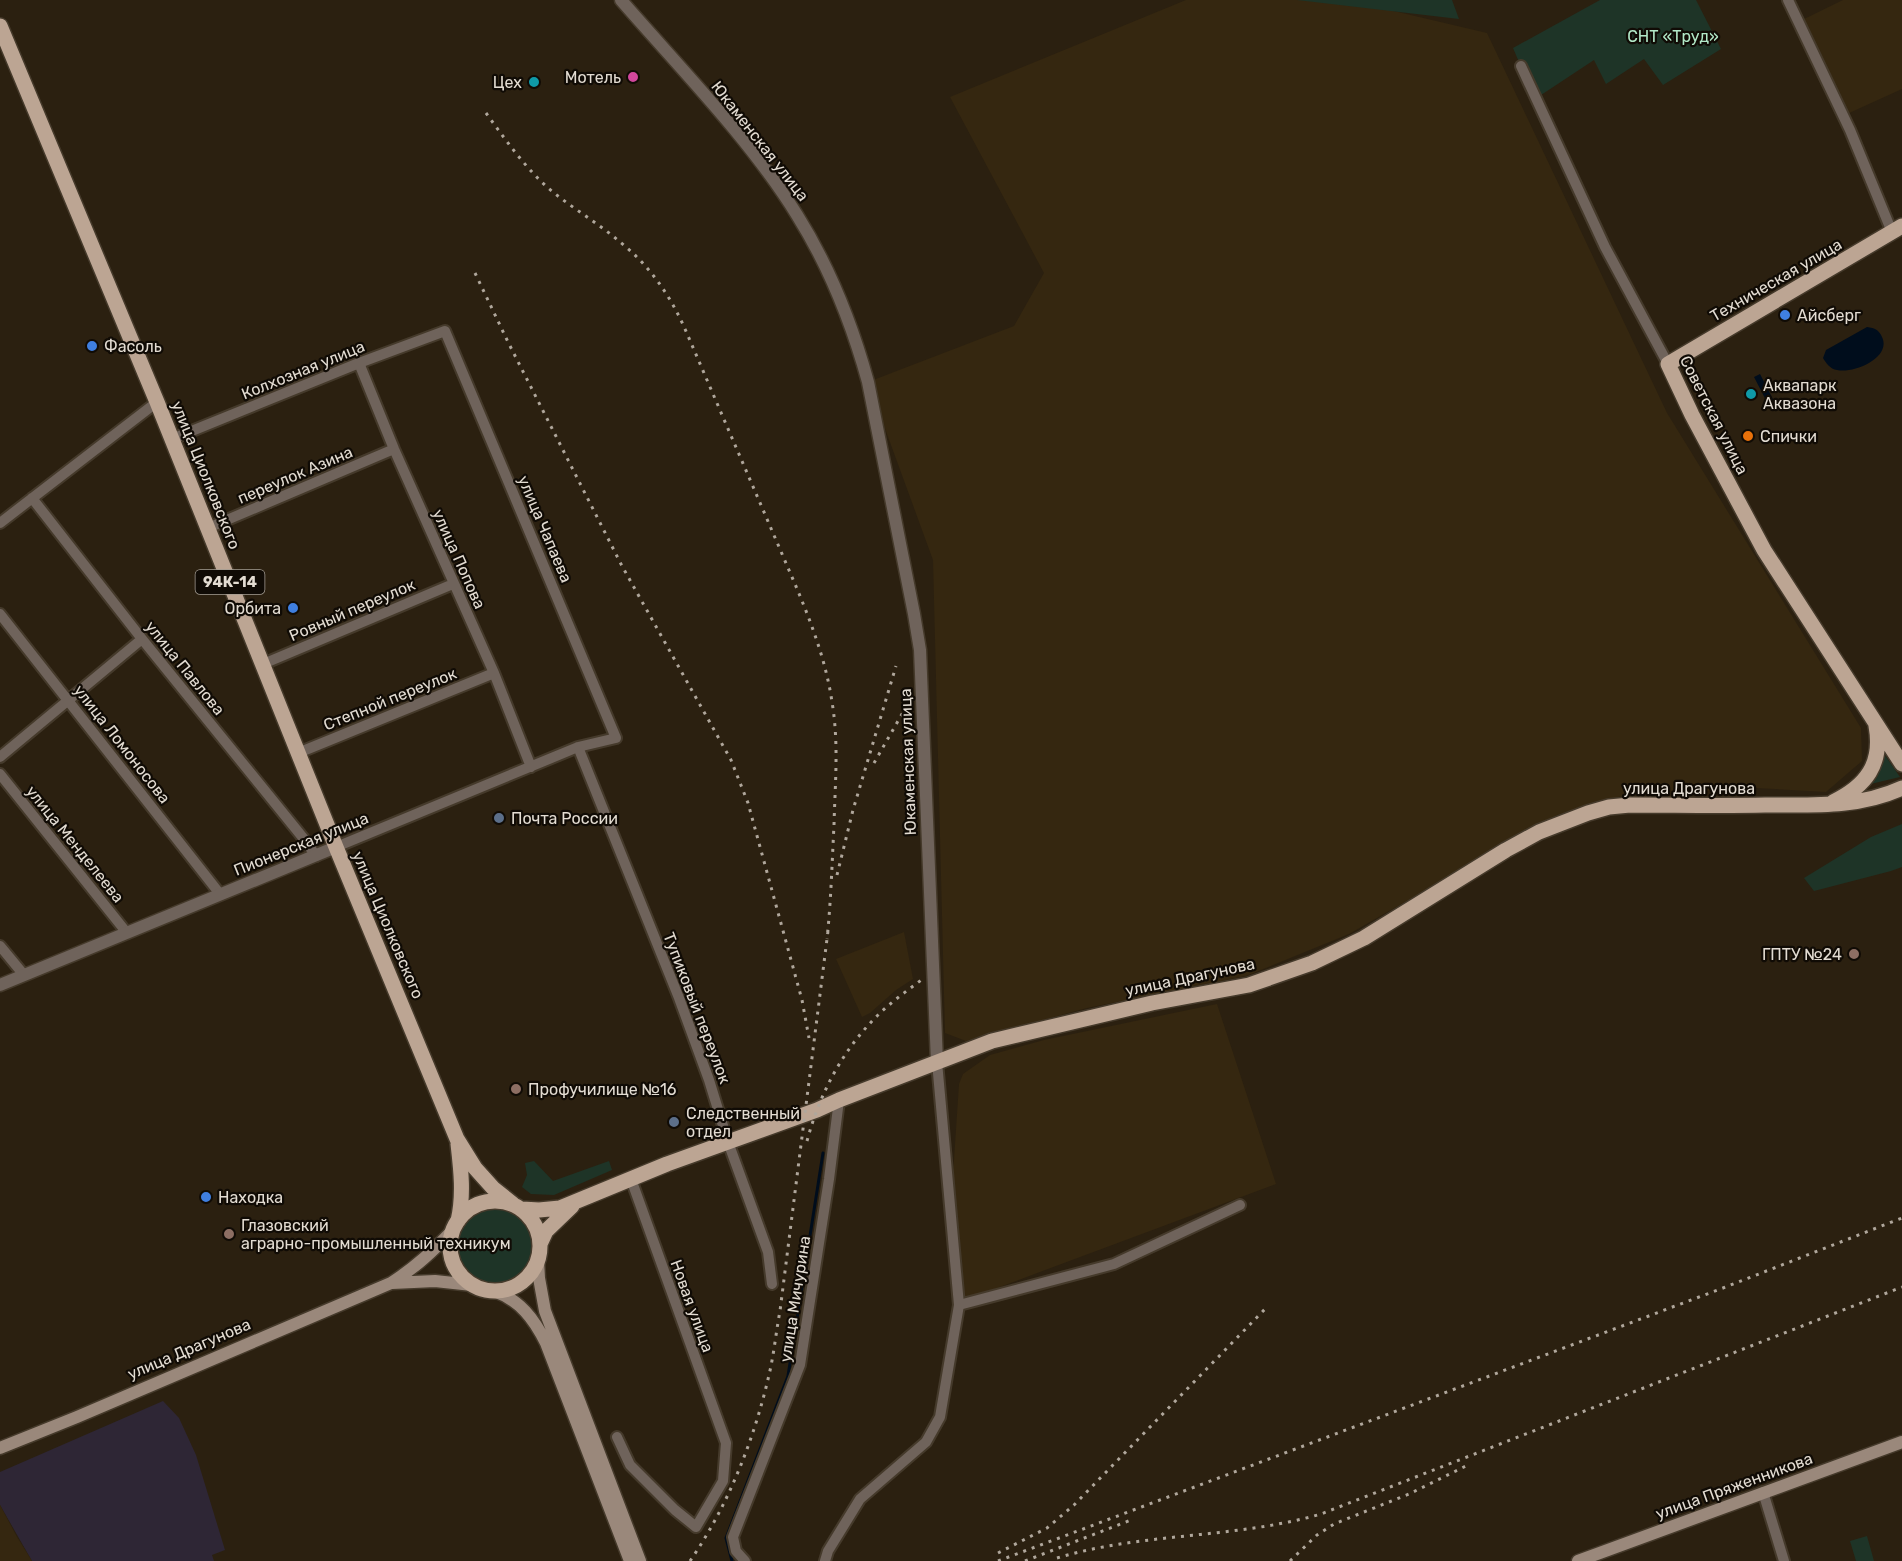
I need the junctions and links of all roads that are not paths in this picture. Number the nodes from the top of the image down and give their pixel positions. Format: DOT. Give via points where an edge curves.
graph roads {
  1 [pos="621,0"];
  2 [pos="1788,0"];
  3 [pos="0,26"];
  4 [pos="1521,66"];
  5 [pos="1897,229"];
  6 [pos="445,331"];
  7 [pos="359,363"];
  8 [pos="1668,364"];
  9 [pos="157,402"];
  10 [pos="172,439"];
  11 [pos="394,449"];
  12 [pos="32,498"];
  13 [pos="0,523"];
  14 [pos="208,528"];
  15 [pos="453,584"];
  16 [pos="0,614"];
  17 [pos="142,639"];
  18 [pos="263,664"];
  19 [pos="494,673"];
  20 [pos="69,700"];
  21 [pos="1876,723"];
  22 [pos="616,738"];
  23 [pos="579,747"];
  24 [pos="298,753"];
  25 [pos="0,757"];
  26 [pos="1902,764"];
  27 [pos="531,767"];
  28 [pos="0,774"];
  29 [pos="1902,788"];
  30 [pos="1828,805"];
  31 [pos="336,848"];
  32 [pos="316,856"];
  33 [pos="220,894"];
  34 [pos="127,933"];
  35 [pos="0,946"];
  36 [pos="24,975"];
  37 [pos="0,986"];
  38 [pos="938,1062"];
  39 [pos="839,1100"];
  40 [pos="457,1138"];
  41 [pos="728,1142"];
  42 [pos="631,1179"];
  43 [pos="585,1198"];
  44 [pos="1240,1205"];
  45 [pos="517,1207"];
  46 [pos="455,1225"];
  47 [pos="540,1244"];
  48 [pos="538,1260"];
  49 [pos="391,1283"];
  50 [pos="772,1284"];
  51 [pos="472,1285"];
  52 [pos="494,1291"];
  53 [pos="959,1305"];
  54 [pos="618,1437"];
  55 [pos="1902,1442"];
  56 [pos="0,1448"];
  57 [pos="1764,1492"];
  58 [pos="629,1545"];
  59 [pos="630,1561"];
  60 [pos="640,1561"];
  61 [pos="745,1561"];
  62 [pos="825,1561"];
  63 [pos="1578,1561"];
  64 [pos="1784,1561"];
  1 -- 38 [label="street, Юкаменская улица" via="777,184 812,241 861,356 920,650"];
  2 -- 5 [label="street"];
  3 -- 9 [label="main road, улица Циолковского / 94К-14"];
  4 -- 8 [label="street, Советская улица" via="1605,247"];
  5 -- 8 [label="main road, Техническая улица"];
  6 -- 7 [label="street, Колхозная улица"];
  6 -- 22 [label="street, улица Чапаева"];
  7 -- 10 [label="street, Колхозная улица"];
  7 -- 11 [label="street, улица Попова"];
  8 -- 21 [label="main road, Советская улица" via="1764,550"];
  9 -- 10 [label="main road, улица Циолковского / 94К-14"];
  9 -- 12 [label="street"];
  10 -- 14 [label="main road, улица Циолковского / 94К-14"];
  11 -- 14 [label="street, переулок Азина"];
  11 -- 15 [label="street, улица Попова"];
  12 -- 13 [label="street"];
  12 -- 17 [label="street, улица Павлова"];
  14 -- 18 [label="main road, улица Циолковского / 94К-14"];
  15 -- 18 [label="street, Ровный переулок"];
  15 -- 19 [label="street, улица Попова"];
  16 -- 20 [label="street, улица Ломоносова"];
  17 -- 20 [label="street"];
  17 -- 32 [label="street, улица Павлова"];
  18 -- 24 [label="main road, улица Циолковского / 94К-14"];
  19 -- 24 [label="street, Степной переулок"];
  19 -- 27 [label="street, улица Попова"];
  20 -- 25 [label="street"];
  20 -- 33 [label="street, улица Ломоносова"];
  21 -- 26 [label="main road, Советская улица"];
  21 -- 30 [label="main road" via="1879,741 1871,772 1846,796"];
  22 -- 23 [label="street, Пионерская улица"];
  23 -- 27 [label="street, Пионерская улица"];
  23 -- 41 [label="street, Тупиковый переулок" via="683,1009"];
  24 -- 31 [label="main road, улица Циолковского / 94К-14"];
  27 -- 31 [label="street, Пионерская улица"];
  28 -- 34 [label="street, улица Менделеева"];
  29 -- 30 [label="main road, улица Драгунова" via="1872,800"];
  30 -- 38 [label="main road, улица Драгунова" via="1630,804 1587,813 1522,841 1364,938 1312,963 1249,986 1152,1003 992,1041"];
  31 -- 32 [label="street, Пионерская улица"];
  31 -- 40 [label="main road, улица Циолковского / 94К-14"];
  32 -- 33 [label="street, Пионерская улица"];
  33 -- 34 [label="street, Пионерская улица"];
  34 -- 36 [label="street, Пионерская улица"];
  35 -- 36 [label="street"];
  36 -- 37 [label="street, Пионерская улица"];
  38 -- 39 [label="main road, улица Драгунова"];
  38 -- 53 [label="street, Юкаменская улица"];
  39 -- 41 [label="main road, улица Драгунова"];
  39 -- 61 [label="street, улица Мичурина" via="800,1365 733,1537 736,1551"];
  40 -- 45 [label="main road, улица Циолковского" via="475,1168"];
  40 -- 46 [label="main road, улица Циолковского" via="462,1181"];
  41 -- 42 [label="main road, улица Драгунова"];
  41 -- 50 [label="street, Тупиковый переулок" via="768,1252"];
  42 -- 43 [label="main road, улица Драгунова"];
  42 -- 54 [label="street, Новая улица" via="726,1443 723,1481 696,1527 630,1465"];
  43 -- 45 [label="main road, улица Драгунова" via="560,1208"];
  43 -- 47 [label="main road, улица Драгунова" via="555,1221"];
  44 -- 53 [label="street" via="1114,1264"];
  45 -- 46 [label="main road" via="502,1201 484,1202 464,1213"];
  45 -- 47 [label="main road" via="530,1216"];
  46 -- 49 [label="main road, улица Драгунова" via="420,1263"];
  46 -- 51 [label="main road" via="450,1246 452,1257 459,1273"];
  47 -- 48 [label="main road"];
  48 -- 52 [label="main road" via="524,1280"];
  48 -- 58 [label="main road" via="545,1311"];
  49 -- 51 [label="main road, улица Драгунова" via="435,1281"];
  49 -- 56 [label="main road, улица Драгунова"];
  51 -- 52 [label="main road"];
  52 -- 58 [label="main road" via="514,1301 538,1328"];
  53 -- 62 [label="street, Юкаменская улица" via="940,1416 926,1442 860,1499"];
  55 -- 57 [label="main road, улица Пряженникова"];
  57 -- 63 [label="main road, улица Пряженникова"];
  57 -- 64 [label="street"];
  58 -- 59 [label="main road"];
  58 -- 60 [label="main road"];
}
